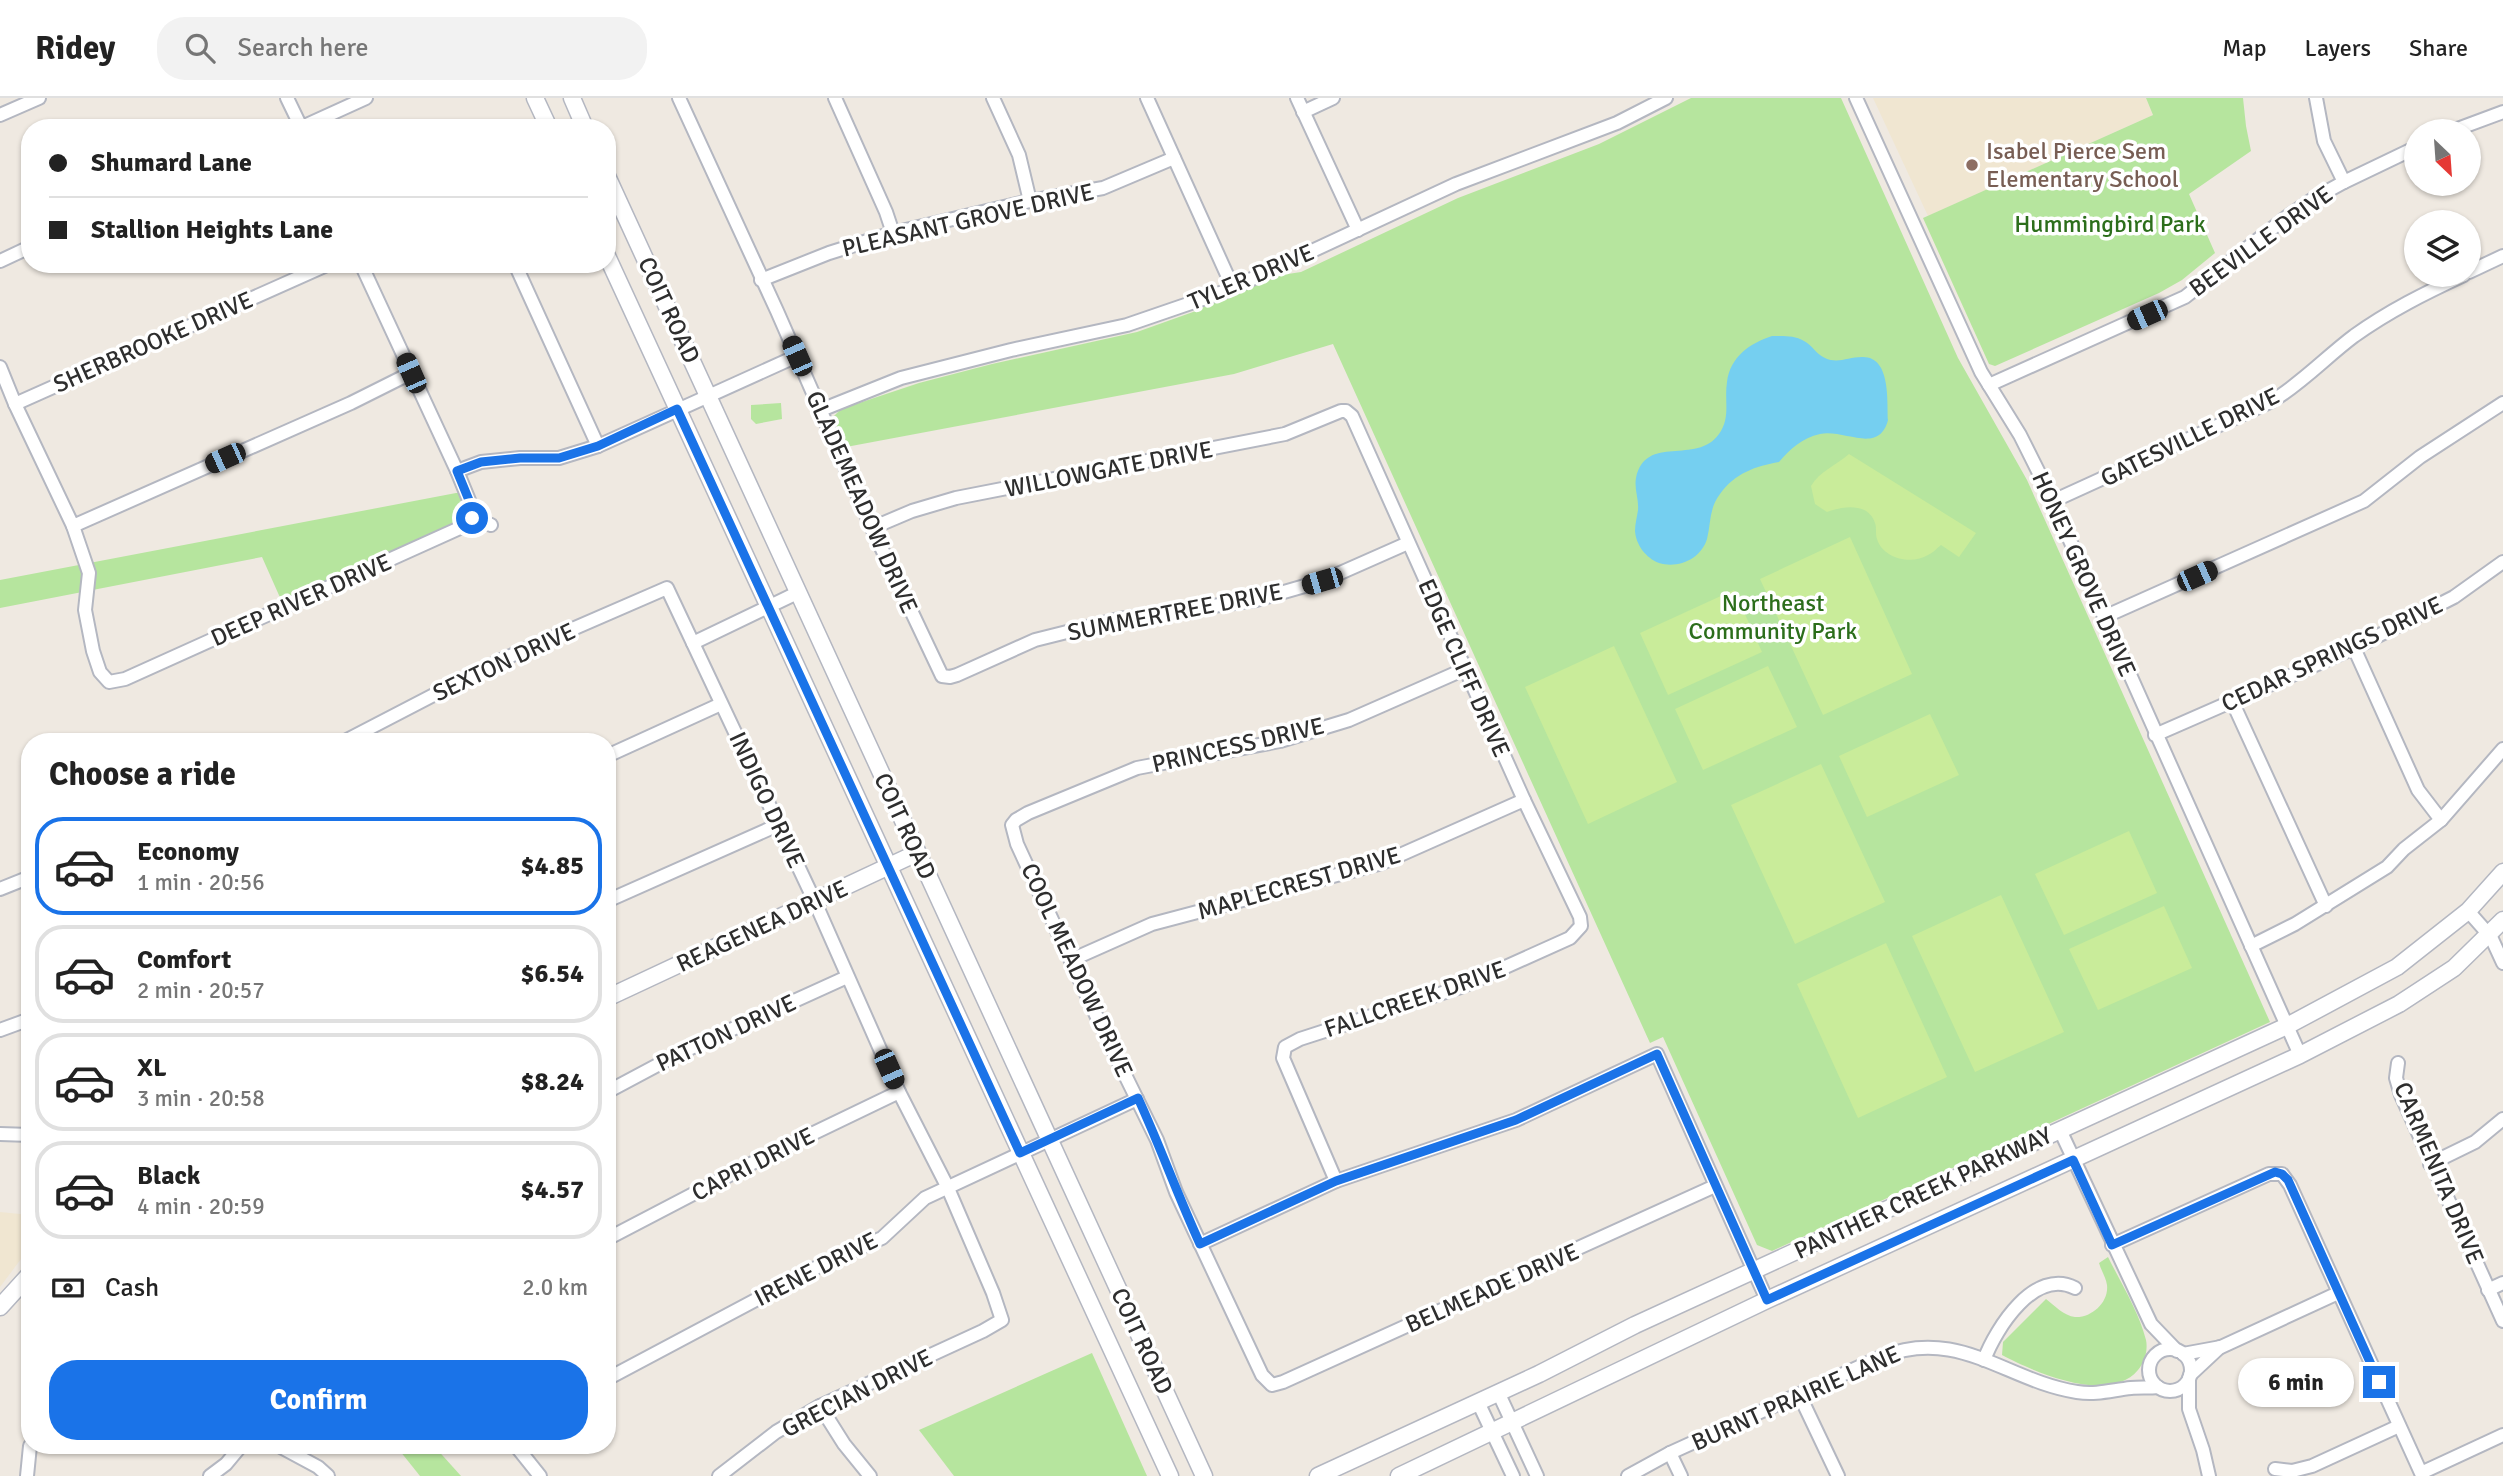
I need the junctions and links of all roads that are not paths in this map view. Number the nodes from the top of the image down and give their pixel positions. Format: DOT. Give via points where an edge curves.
graph roads {
  1 [pos="39,98"];
  2 [pos="287,98"];
  3 [pos="366,98"];
  4 [pos="535,98"];
  5 [pos="572,98"];
  6 [pos="679,98"];
  7 [pos="835,98"];
  8 [pos="993,98"];
  9 [pos="1147,98"];
  10 [pos="1297,98"];
  11 [pos="1333,98"];
  12 [pos="1666,98"];
  13 [pos="1856,98"];
  14 [pos="2315,98"];
  15 [pos="1,112"];
  16 [pos="1303,112"];
  17 [pos="2503,112"];
  18 [pos="297,119"];
  19 [pos="319,119"];
  20 [pos="545,119"];
  21 [pos="581,119"];
  22 [pos="2482,120"];
  23 [pos="2404,153"];
  24 [pos="1174,158"];
  25 [pos="2344,182"];
  26 [pos="616,196"];
  27 [pos="1030,201"];
  28 [pos="1359,230"];
  29 [pos="892,233"];
  30 [pos="21,251"];
  31 [pos="2503,256"];
  32 [pos="0,261"];
  33 [pos="2481,266"];
  34 [pos="309,273"];
  35 [pos="365,273"];
  36 [pos="519,273"];
  37 [pos="615,273"];
  38 [pos="761,280"];
  39 [pos="2439,287"];
  40 [pos="1233,288"];
  41 [pos="797,356"];
  42 [pos="0,368"];
  43 [pos="411,373"];
  44 [pos="1989,385"];
  45 [pos="708,396"];
  46 [pos="2503,403"];
  47 [pos="15,404"];
  48 [pos="677,409"];
  49 [pos="821,410"];
  50 [pos="1346,411"];
  51 [pos="598,446"];
  52 [pos="457,471"];
  53 [pos="2053,501"];
  54 [pos="472,518"];
  55 [pos="491,525"];
  56 [pos="74,526"];
  57 [pos="872,528"];
  58 [pos="1408,543"];
  59 [pos="2503,562"];
  60 [pos="667,588"];
  61 [pos="797,593"];
  62 [pos="769,607"];
  63 [pos="2104,617"];
  64 [pos="693,643"];
  65 [pos="2354,648"];
  66 [pos="1465,668"];
  67 [pos="942,676"];
  68 [pos="2232,701"];
  69 [pos="721,704"];
  70 [pos="360,733"];
  71 [pos="2155,735"];
  72 [pos="2503,749"];
  73 [pos="616,752"];
  74 [pos="1524,800"];
  75 [pos="2441,820"];
  76 [pos="1013,823"];
  77 [pos="778,825"];
  78 [pos="917,853"];
  79 [pos="889,867"];
  80 [pos="2503,872"];
  81 [pos="21,881"];
  82 [pos="0,889"];
  83 [pos="616,897"];
  84 [pos="815,902"];
  85 [pos="2326,906"];
  86 [pos="2468,911"];
  87 [pos="2503,920"];
  88 [pos="1581,926"];
  89 [pos="2494,938"];
  90 [pos="2251,946"];
  91 [pos="1071,960"];
  92 [pos="2503,963"];
  93 [pos="847,977"];
  94 [pos="616,994"];
  95 [pos="21,1022"];
  96 [pos="2287,1026"];
  97 [pos="0,1030"];
  98 [pos="2300,1055"];
  99 [pos="2398,1062"];
  100 [pos="616,1087"];
  101 [pos="899,1093"];
  102 [pos="1138,1098"];
  103 [pos="2503,1119"];
  104 [pos="2060,1130"];
  105 [pos="0,1134"];
  106 [pos="21,1135"];
  107 [pos="1049,1139"];
  108 [pos="1020,1153"];
  109 [pos="2073,1160"];
  110 [pos="2430,1164"];
  111 [pos="1336,1181"];
  112 [pos="947,1186"];
  113 [pos="1715,1186"];
  114 [pos="616,1234"];
  115 [pos="1200,1244"];
  116 [pos="2112,1245"];
  117 [pos="1754,1270"];
  118 [pos="2503,1283"];
  119 [pos="21,1284"];
  120 [pos="2075,1288"];
  121 [pos="2488,1290"];
  122 [pos="2338,1293"];
  123 [pos="1767,1300"];
  124 [pos="0,1307"];
  125 [pos="1002,1320"];
  126 [pos="2503,1321"];
  127 [pos="2151,1324"];
  128 [pos="2221,1347"];
  129 [pos="2180,1353"];
  130 [pos="1984,1360"];
  131 [pos="2151,1364"];
  132 [pos="616,1374"];
  133 [pos="2190,1376"];
  134 [pos="1268,1383"];
  135 [pos="2131,1388"];
  136 [pos="2162,1389"];
  137 [pos="1498,1392"];
  138 [pos="1799,1394"];
  139 [pos="1478,1402"];
  140 [pos="820,1406"];
  141 [pos="2189,1409"];
  142 [pos="1513,1423"];
  143 [pos="2399,1426"];
  144 [pos="1493,1433"];
  145 [pos="2503,1435"];
  146 [pos="1670,1453"];
  147 [pos="29,1454"];
  148 [pos="235,1454"];
  149 [pos="295,1454"];
  150 [pos="522,1454"];
  151 [pos="2274,1469"];
  152 [pos="27,1476"];
  153 [pos="210,1476"];
  154 [pos="328,1476"];
  155 [pos="540,1476"];
  156 [pos="719,1476"];
  157 [pos="870,1476"];
  158 [pos="1170,1476"];
  159 [pos="1204,1476"];
  160 [pos="1318,1476"];
  161 [pos="1399,1476"];
  162 [pos="1513,1476"];
  163 [pos="1536,1476"];
  164 [pos="1629,1476"];
  165 [pos="1681,1476"];
  166 [pos="1838,1476"];
  167 [pos="2209,1476"];
  1 -- 15 [label="street"];
  2 -- 18 [label="street"];
  3 -- 19 [label="street"];
  4 -- 20 [label="main road"];
  5 -- 21 [label="main road"];
  6 -- 38 [label="street, GLADEMEADOW DRIVE"];
  7 -- 29 [label="street"];
  8 -- 27 [label="street" via="1019,155"];
  9 -- 24 [label="street"];
  10 -- 16 [label="street"];
  11 -- 16 [label="street"];
  12 -- 28 [label="street, TYLER DRIVE" via="1617,123 1456,184"];
  13 -- 44 [label="street, HONEY GROVE DRIVE"];
  14 -- 25 [label="street" via="2324,141"];
  16 -- 28 [label="street"];
  17 -- 22 [label="street"];
  23 -- 25 [label="street, BEEVILLE DRIVE"];
  24 -- 27 [label="street, PLEASANT GROVE DRIVE" via="1103,188"];
  24 -- 40 [label="street"];
  25 -- 44 [label="street, BEEVILLE DRIVE" via="2288,216 2185,297"];
  26 -- 45 [label="main road, COIT ROAD"];
  27 -- 29 [label="street, PLEASANT GROVE DRIVE"];
  28 -- 40 [label="street, TYLER DRIVE"];
  29 -- 38 [label="street, PLEASANT GROVE DRIVE"];
  30 -- 32 [label="street"];
  31 -- 33 [label="street"];
  34 -- 47 [label="street, SHERBROOKE DRIVE"];
  35 -- 43 [label="street"];
  36 -- 51 [label="street"];
  37 -- 48 [label="main road, COIT ROAD"];
  38 -- 41 [label="street, GLADEMEADOW DRIVE"];
  39 -- 53 [label="street, GATESVILLE DRIVE" via="2395,308 2351,338 2272,401"];
  40 -- 49 [label="street, TYLER DRIVE" via="1127,325 901,378"];
  41 -- 45 [label="street"];
  41 -- 49 [label="street, GLADEMEADOW DRIVE"];
  42 -- 47 [label="street"];
  43 -- 52 [label="street"];
  43 -- 56 [label="street"];
  44 -- 53 [label="street, HONEY GROVE DRIVE"];
  45 -- 48 [label="street"];
  45 -- 61 [label="main road, COIT ROAD"];
  46 -- 63 [label="street" via="2420,457 2364,501"];
  47 -- 56 [label="street"];
  48 -- 51 [label="street"];
  48 -- 62 [label="main road, COIT ROAD"];
  49 -- 57 [label="street, GLADEMEADOW DRIVE"];
  50 -- 57 [label="street, WILLOWGATE DRIVE" via="1285,434 956,498"];
  50 -- 58 [label="street, EDGE CLIFF DRIVE"];
  51 -- 52 [label="street" via="559,458 481,462"];
  52 -- 54 [label="street"];
  53 -- 63 [label="street, HONEY GROVE DRIVE"];
  54 -- 55 [label="street"];
  54 -- 56 [label="street, DEEP RIVER DRIVE" via="467,525 310,596 125,679 109,682 100,673 93,651 85,610 89,573"];
  57 -- 67 [label="street, GLADEMEADOW DRIVE"];
  58 -- 66 [label="street, EDGE CLIFF DRIVE"];
  58 -- 67 [label="street, SUMMERTREE DRIVE" via="1322,581 1256,600 1119,619 1035,640 957,675"];
  59 -- 65 [label="street, CEDAR SPRINGS DRIVE" via="2454,597"];
  60 -- 64 [label="street, INDIGO DRIVE"];
  60 -- 70 [label="street, SEXTON DRIVE" via="501,660"];
  61 -- 62 [label="street"];
  61 -- 78 [label="main road, COIT ROAD"];
  62 -- 64 [label="street"];
  62 -- 79 [label="main road, COIT ROAD"];
  63 -- 71 [label="street, HONEY GROVE DRIVE"];
  64 -- 69 [label="street, INDIGO DRIVE"];
  65 -- 68 [label="street, CEDAR SPRINGS DRIVE"];
  65 -- 75 [label="street" via="2417,790"];
  66 -- 74 [label="street, EDGE CLIFF DRIVE"];
  66 -- 76 [label="street, PRINCESS DRIVE" via="1349,720 1291,738 1138,768"];
  68 -- 71 [label="street, CEDAR SPRINGS DRIVE"];
  68 -- 85 [label="street"];
  69 -- 73 [label="street"];
  69 -- 77 [label="street, INDIGO DRIVE"];
  71 -- 90 [label="street, HONEY GROVE DRIVE"];
  72 -- 75 [label="street"];
  74 -- 88 [label="street, EDGE CLIFF DRIVE"];
  74 -- 91 [label="street, MAPLECREST DRIVE" via="1382,863 1152,924"];
  75 -- 85 [label="street" via="2386,867"];
  76 -- 91 [label="street, COOL MEADOW DRIVE" via="1017,844"];
  77 -- 83 [label="street"];
  77 -- 84 [label="street, INDIGO DRIVE"];
  78 -- 79 [label="main road, REAGENEA DRIVE"];
  78 -- 107 [label="main road, COIT ROAD"];
  79 -- 84 [label="main road, REAGENEA DRIVE"];
  79 -- 108 [label="main road, COIT ROAD"];
  80 -- 86 [label="main road, PANTHER CREEK PARKWAY"];
  81 -- 82 [label="street"];
  84 -- 93 [label="street, INDIGO DRIVE"];
  84 -- 94 [label="main road, REAGENEA DRIVE"];
  85 -- 90 [label="street"];
  86 -- 89 [label="street"];
  86 -- 96 [label="main road, PANTHER CREEK PARKWAY" via="2397,967"];
  87 -- 89 [label="main road, PANTHER CREEK PARKWAY"];
  88 -- 111 [label="street, FALLCREEK DRIVE" via="1570,938 1461,987 1300,1039 1283,1049"];
  89 -- 92 [label="street"];
  89 -- 98 [label="main road, PANTHER CREEK PARKWAY" via="2399,1004"];
  90 -- 96 [label="street, HONEY GROVE DRIVE"];
  91 -- 102 [label="street, COOL MEADOW DRIVE"];
  93 -- 100 [label="street, PATTON DRIVE"];
  93 -- 101 [label="street, INDIGO DRIVE"];
  95 -- 97 [label="street"];
  96 -- 98 [label="street, HONEY GROVE DRIVE"];
  96 -- 104 [label="main road, PANTHER CREEK PARKWAY"];
  98 -- 109 [label="main road, PANTHER CREEK PARKWAY"];
  99 -- 110 [label="street, CARMENITA DRIVE" via="2400,1094"];
  101 -- 112 [label="street, INDIGO DRIVE"];
  101 -- 114 [label="street, CAPRI DRIVE"];
  102 -- 107 [label="street, IRENE DRIVE"];
  102 -- 115 [label="street, COOL MEADOW DRIVE"];
  103 -- 110 [label="street" via="2475,1142"];
  104 -- 109 [label="street"];
  104 -- 117 [label="main road, PANTHER CREEK PARKWAY"];
  105 -- 106 [label="street"];
  107 -- 108 [label="street, IRENE DRIVE"];
  107 -- 159 [label="main road, COIT ROAD"];
  108 -- 112 [label="street, IRENE DRIVE"];
  108 -- 158 [label="main road, COIT ROAD"];
  109 -- 116 [label="street"];
  109 -- 123 [label="main road, PANTHER CREEK PARKWAY"];
  110 -- 121 [label="street, CARMENITA DRIVE"];
  111 -- 113 [label="street" via="1516,1120 1657,1054"];
  111 -- 115 [label="street"];
  112 -- 125 [label="street, INDIGO DRIVE"];
  112 -- 132 [label="street, IRENE DRIVE" via="925,1198 882,1238 825,1263"];
  113 -- 117 [label="street"];
  113 -- 134 [label="street, BELMEADE DRIVE" via="1295,1377"];
  115 -- 134 [label="street, COOL MEADOW DRIVE"];
  116 -- 122 [label="street" via="2279,1173 2288,1180"];
  116 -- 127 [label="street"];
  117 -- 123 [label="street"];
  117 -- 137 [label="main road, PANTHER CREEK PARKWAY"];
  118 -- 121 [label="street"];
  119 -- 124 [label="main road"];
  120 -- 130 [label="street" via="2066,1283 2046,1287 2027,1298 1997,1329"];
  121 -- 126 [label="street, CARMENITA DRIVE"];
  122 -- 128 [label="street"];
  122 -- 143 [label="street"];
  123 -- 142 [label="main road, PANTHER CREEK PARKWAY"];
  125 -- 140 [label="street, GRECIAN DRIVE"];
  127 -- 129 [label="street"];
  127 -- 131 [label="street"];
  128 -- 129 [label="street"];
  128 -- 133 [label="street"];
  129 -- 131 [label="street" via="2164,1350"];
  129 -- 133 [label="street" via="2189,1362"];
  130 -- 135 [label="street, BURNT PRAIRIE LANE" via="2077,1392"];
  130 -- 138 [label="street, BURNT PRAIRIE LANE" via="1946,1348 1913,1348 1881,1357"];
  131 -- 135 [label="street"];
  131 -- 136 [label="street" via="2151,1379"];
  133 -- 136 [label="street" via="2181,1388"];
  133 -- 141 [label="street"];
  135 -- 136 [label="street, BURNT PRAIRIE LANE"];
  136 -- 141 [label="street"];
  137 -- 139 [label="main road, PANTHER CREEK PARKWAY"];
  137 -- 142 [label="street"];
  138 -- 146 [label="street, BURNT PRAIRIE LANE"];
  138 -- 166 [label="street"];
  139 -- 144 [label="street"];
  139 -- 160 [label="main road, PANTHER CREEK PARKWAY"];
  140 -- 156 [label="street, GRECIAN DRIVE" via="776,1432"];
  140 -- 157 [label="street"];
  141 -- 167 [label="street"];
  142 -- 144 [label="main road, PANTHER CREEK PARKWAY"];
  142 -- 163 [label="street"];
  143 -- 145 [label="street" via="2421,1473"];
  143 -- 151 [label="street" via="2312,1466"];
  144 -- 161 [label="main road, PANTHER CREEK PARKWAY"];
  144 -- 162 [label="street"];
  146 -- 164 [label="street, BURNT PRAIRIE LANE"];
  146 -- 165 [label="street"];
  147 -- 152 [label="street"];
  148 -- 153 [label="street"];
  149 -- 154 [label="street"];
  150 -- 155 [label="street"];
}
